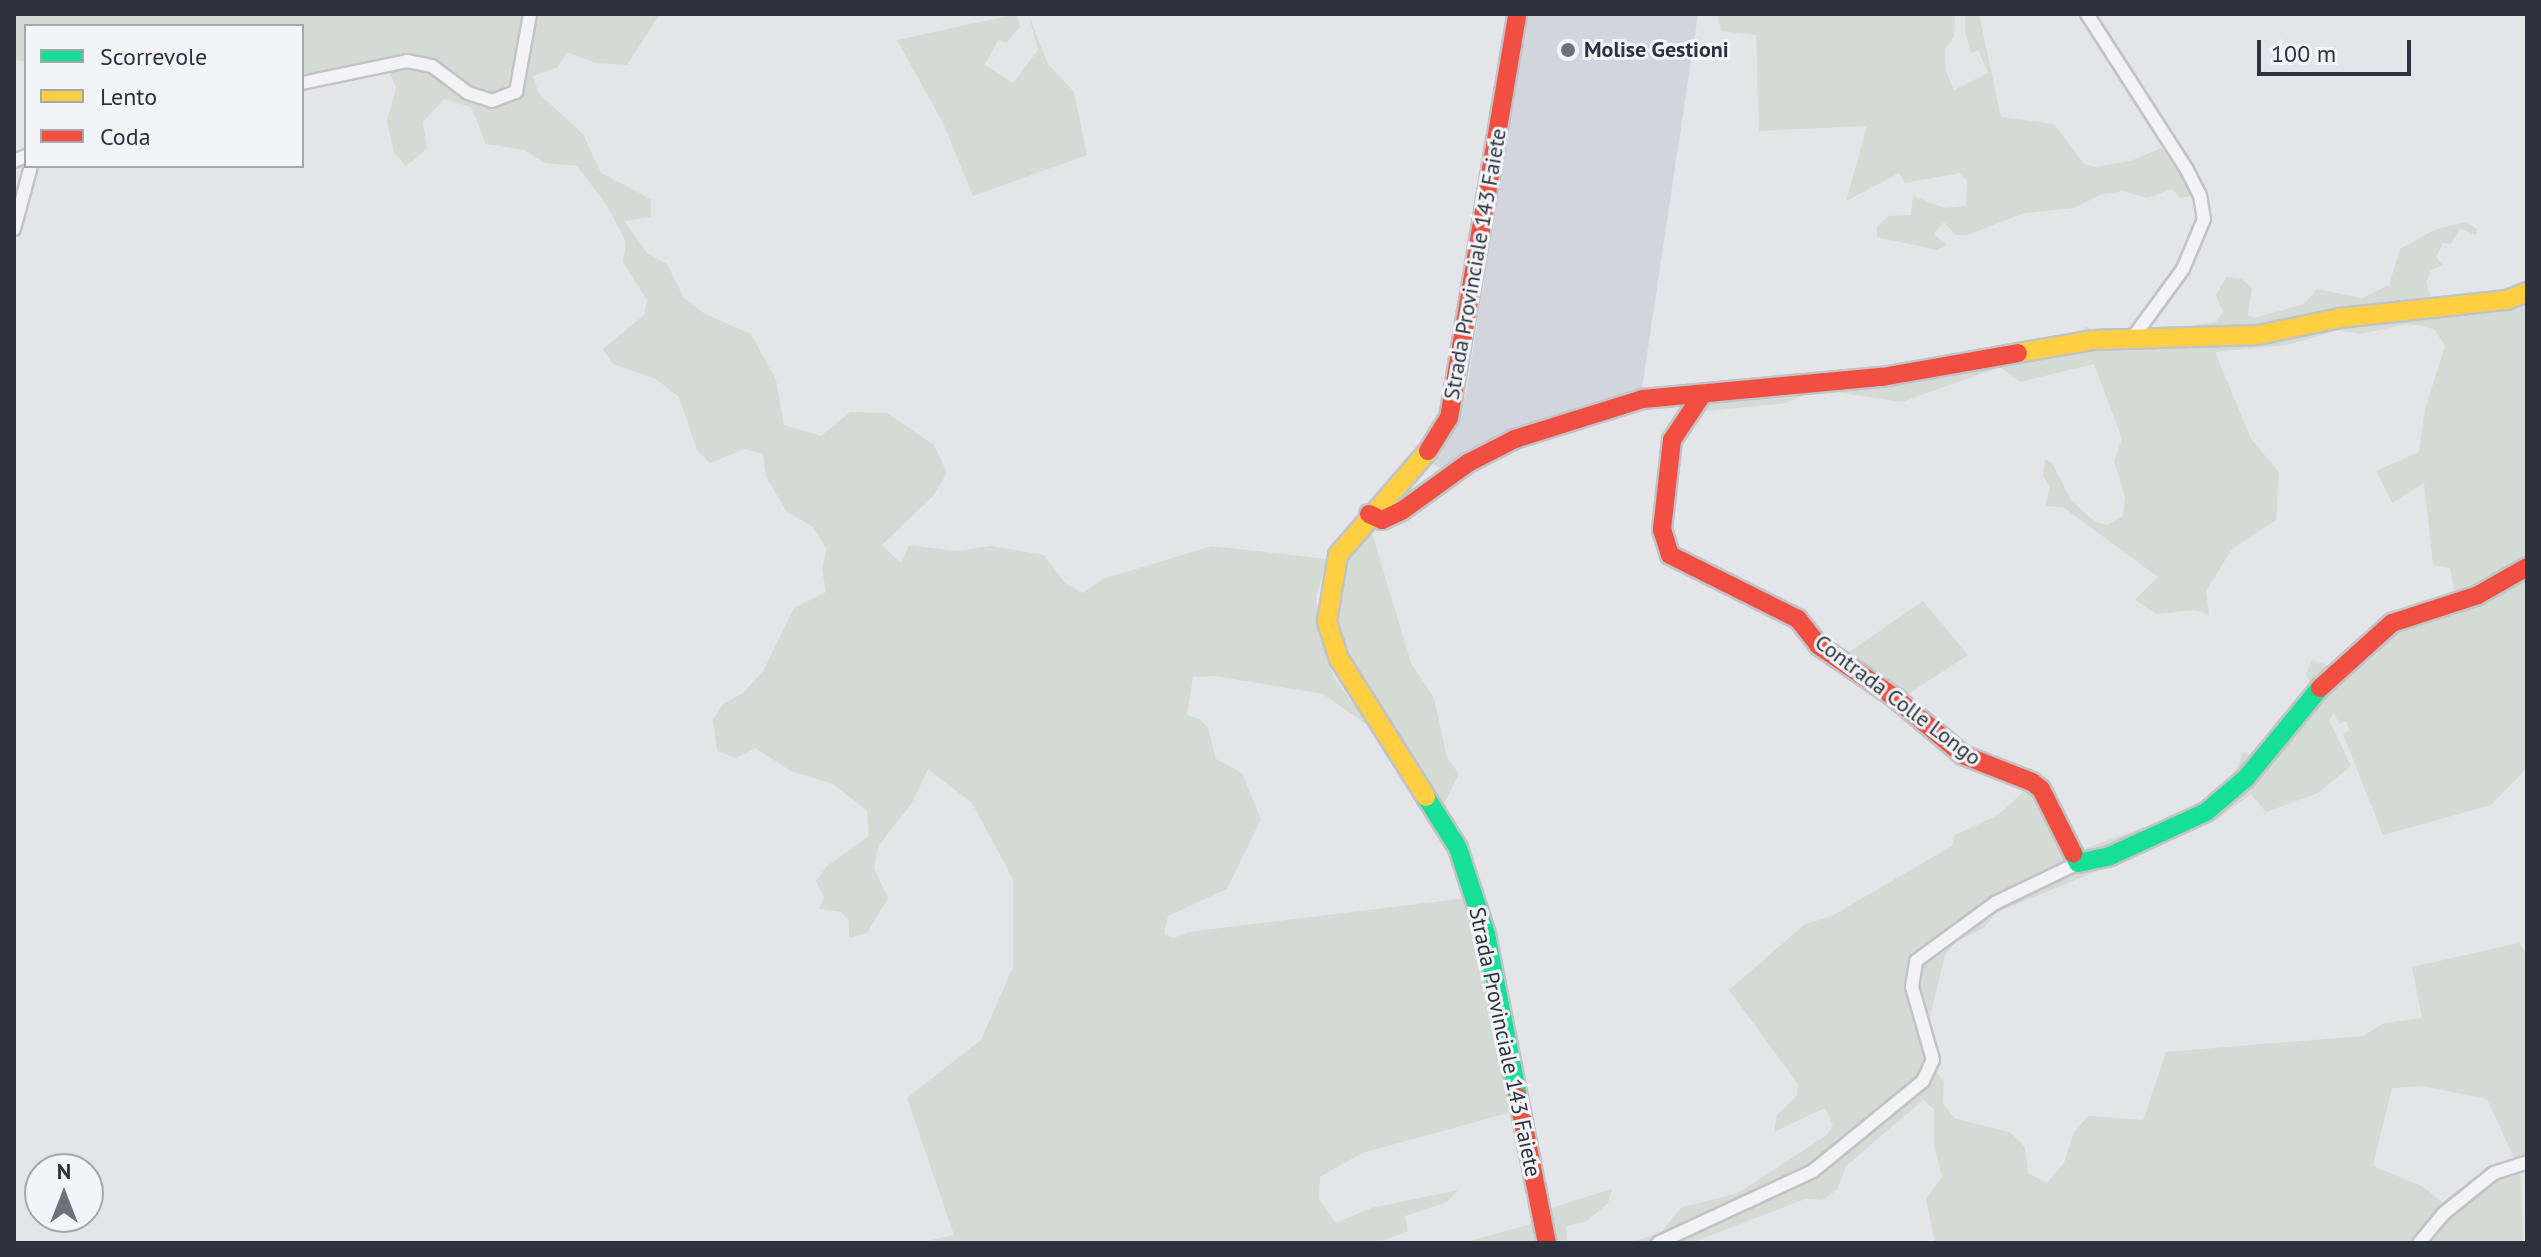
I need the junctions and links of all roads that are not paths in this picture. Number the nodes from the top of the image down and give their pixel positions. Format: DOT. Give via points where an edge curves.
graph roads {
  1 [pos="530,14"];
  2 [pos="1517,14"];
  3 [pos="2087,14"];
  4 [pos="304,83"];
  5 [pos="30,168"];
  6 [pos="14,229"];
  7 [pos="2527,292"];
  8 [pos="2134,336"];
  9 [pos="1702,395"];
  10 [pos="1369,514"];
  11 [pos="2527,567"];
  12 [pos="2078,863"];
  13 [pos="2527,1162"];
  14 [pos="1547,1243"];
  15 [pos="1658,1243"];
  16 [pos="2419,1243"];
  1 -- 4 [label="street" via="516,92 492,101 468,93 432,66 407,61"];
  2 -- 10 [label="street, Strada Provinciale 143 Faiete" via="1449,418 1433,445"];
  3 -- 8 [label="street" via="2187,170 2200,195 2204,219 2183,269"];
  5 -- 6 [label="street"];
  7 -- 8 [label="street" via="2507,300 2340,318 2258,335"];
  8 -- 9 [label="street" via="1882,377 1839,377 1773,390"];
  9 -- 10 [label="street" via="1643,399 1536,430 1489,450 1396,513 1382,520"];
  9 -- 12 [label="street, Contrada Colle Longo" via="1672,440 1662,529 1670,555 1798,619 1818,645 1894,697 1963,755 2032,782"];
  10 -- 14 [label="street, Strada Provinciale 143 Faiete" via="1338,555 1328,632 1339,659 1458,848 1486,934"];
  11 -- 12 [label="street" via="2478,595 2392,623 2302,704 2246,778 2206,812 2110,856"];
  12 -- 15 [label="street" via="1995,903 1916,961 1912,987 1933,1060 1923,1081 1813,1171"];
  13 -- 16 [label="street" via="2494,1173 2443,1214"];
}
